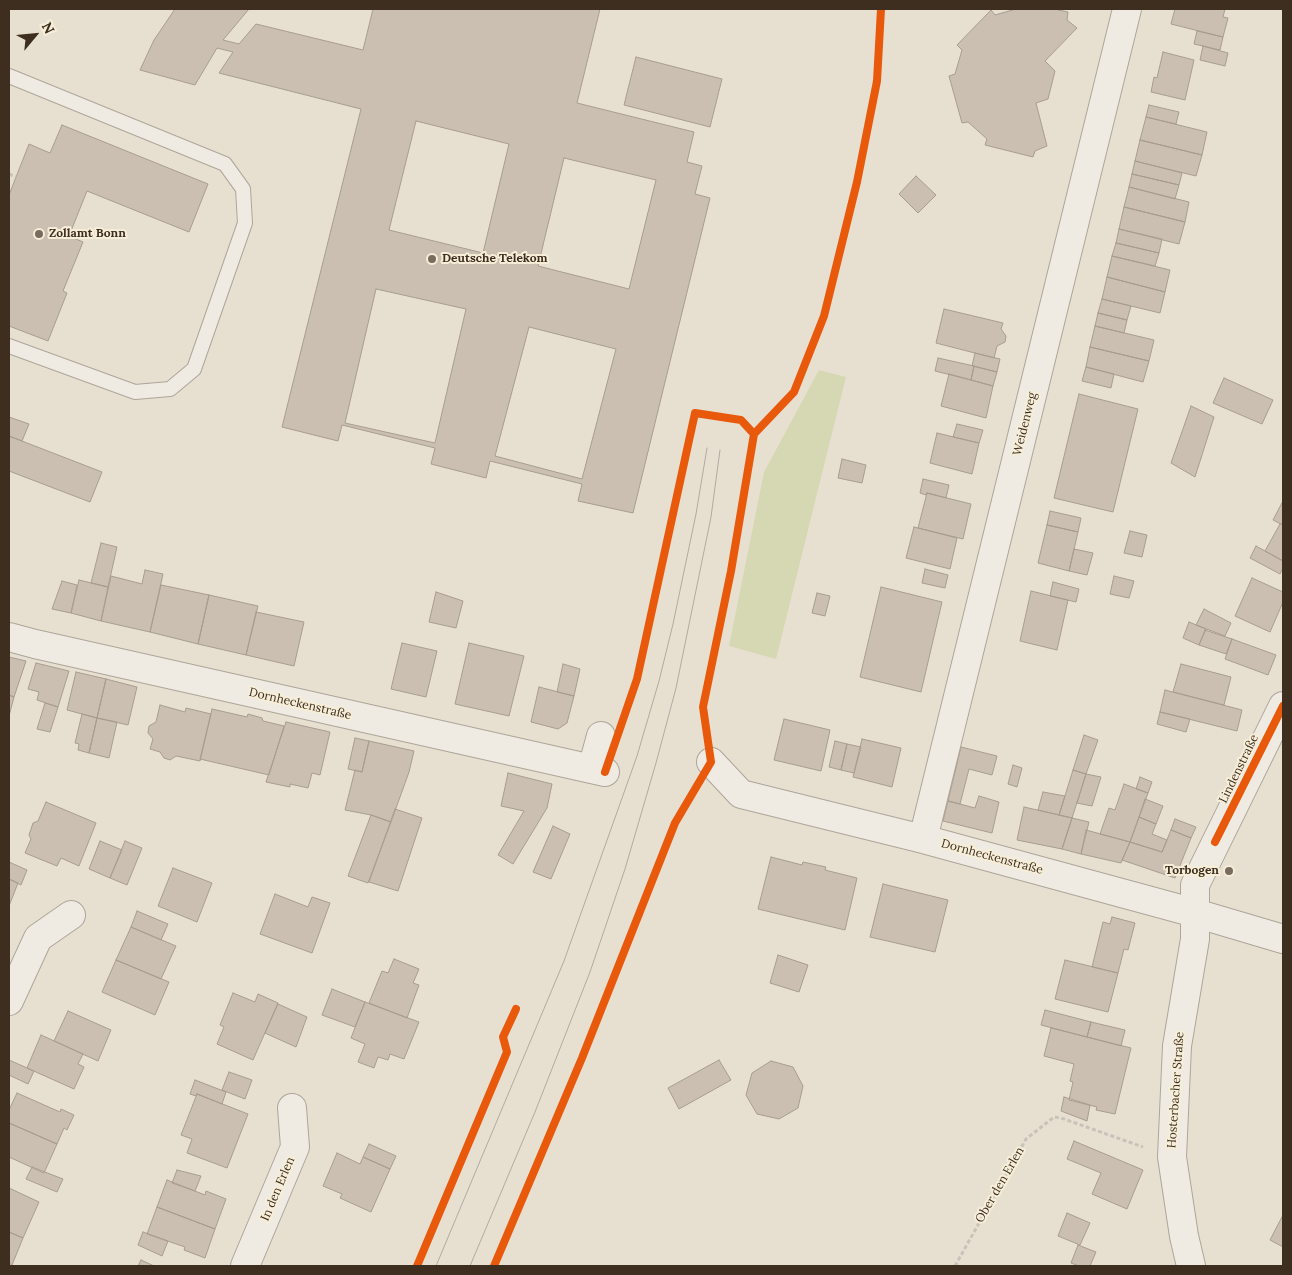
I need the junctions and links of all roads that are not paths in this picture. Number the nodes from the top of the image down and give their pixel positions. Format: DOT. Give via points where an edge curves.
graph roads {
  1 [pos="1127,9"];
  2 [pos="9,76"];
  3 [pos="9,346"];
  4 [pos="9,637"];
  5 [pos="1283,706"];
  6 [pos="601,736"];
  7 [pos="711,762"];
  8 [pos="923,838"];
  9 [pos="1195,912"];
  10 [pos="71,914"];
  11 [pos="1283,939"];
  12 [pos="9,1001"];
  13 [pos="292,1108"];
  14 [pos="245,1266"];
  15 [pos="1191,1266"];
  1 -- 8 [label="street, Weidenweg"];
  2 -- 3 [label="lane" via="224,164 243,189 245,223 194,369 170,389 135,392"];
  4 -- 6 [label="street, Dornheckenstraße" via="598,771"];
  5 -- 9 [label="street, Lindenstraße" via="1195,886"];
  7 -- 8 [label="street, Dornheckenstraße" via="741,794"];
  8 -- 9 [label="street, Dornheckenstraße"];
  9 -- 11 [label="street, Dornheckenstraße"];
  9 -- 15 [label="street, Hosterbacher Straße" via="1195,939 1177,1046 1172,1157"];
  10 -- 12 [label="street" via="38,938"];
  13 -- 14 [label="street, In den Erlen" via="295,1147"];
}
